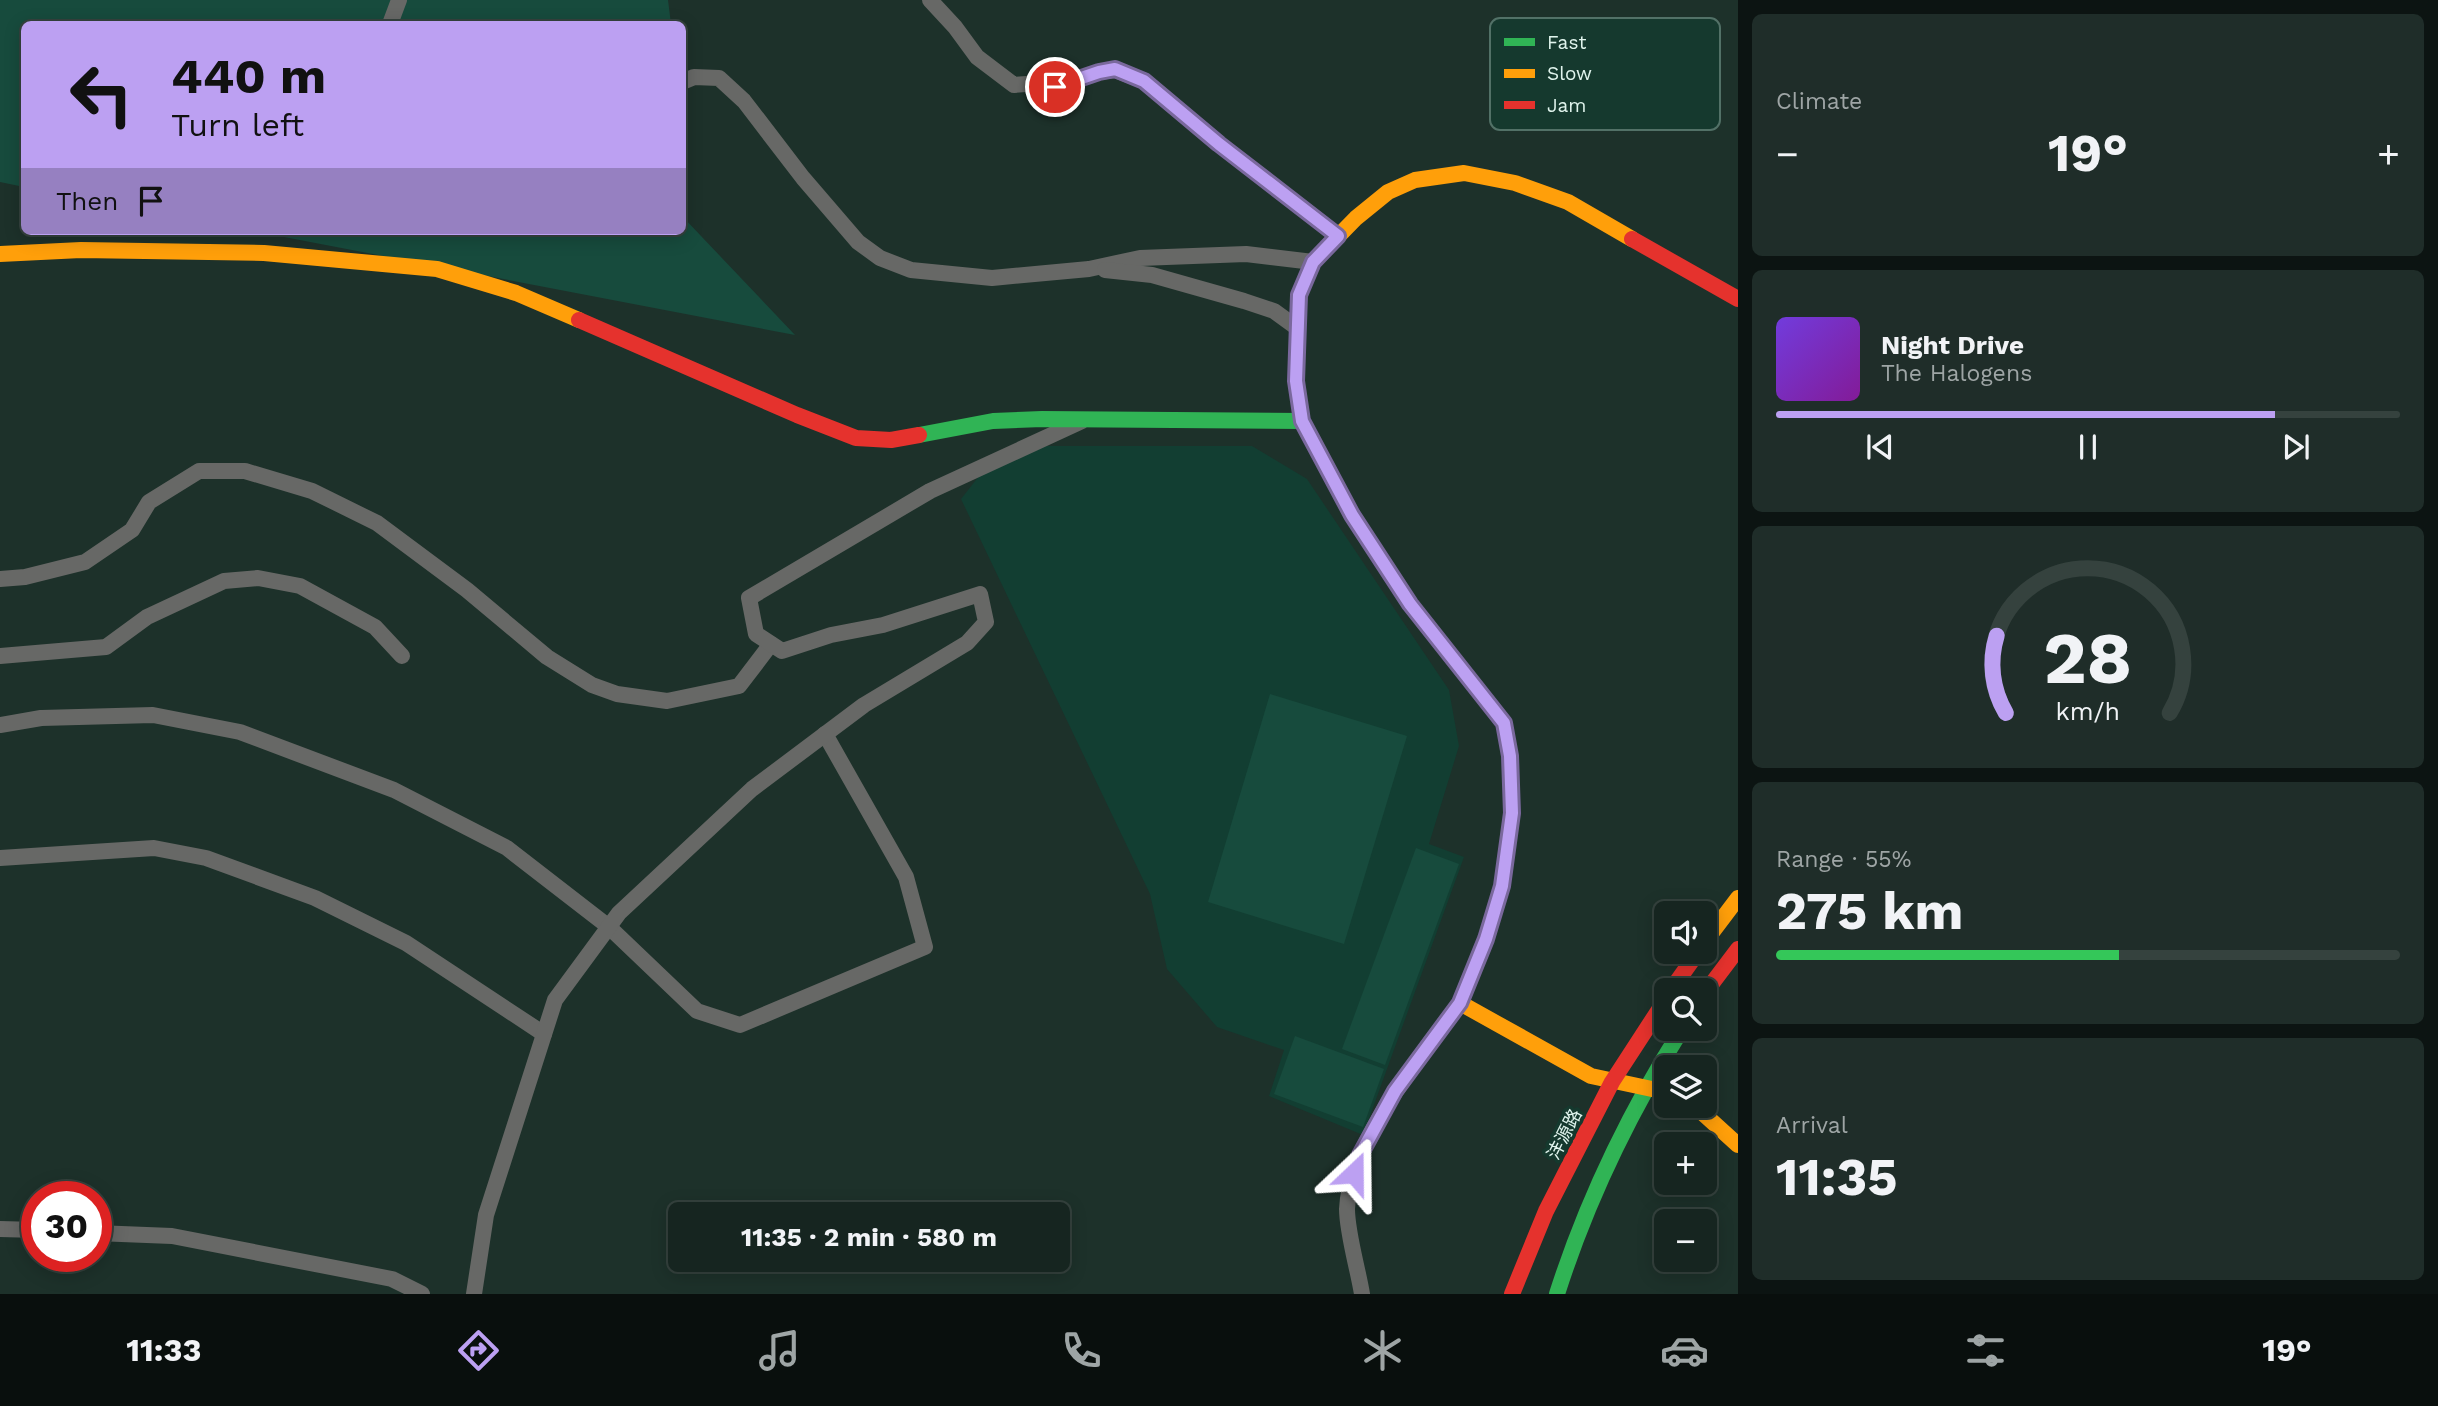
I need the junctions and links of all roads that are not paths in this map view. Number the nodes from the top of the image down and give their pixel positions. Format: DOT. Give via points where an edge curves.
graph roads {
  1 [pos="399,0"];
  2 [pos="930,0"];
  3 [pos="391,21"];
  4 [pos="686,80"];
  5 [pos="1338,236"];
  6 [pos="0,254"];
  7 [pos="1313,262"];
  8 [pos="1089,269"];
  9 [pos="1738,299"];
  10 [pos="1296,327"];
  11 [pos="1083,421"];
  12 [pos="1302,421"];
  13 [pos="0,579"];
  14 [pos="771,644"];
  15 [pos="0,656"];
  16 [pos="402,656"];
  17 [pos="0,725"];
  18 [pos="825,734"];
  19 [pos="0,858"];
  20 [pos="1738,898"];
  21 [pos="1717,926"];
  22 [pos="609,927"];
  23 [pos="1738,949"];
  24 [pos="1716,978"];
  25 [pos="1460,1003"];
  26 [pos="1654,1017"];
  27 [pos="544,1034"];
  28 [pos="1675,1041"];
  29 [pos="1612,1082"];
  30 [pos="1647,1087"];
  31 [pos="1654,1089"];
  32 [pos="1708,1118"];
  33 [pos="1738,1145"];
  34 [pos="0,1229"];
  35 [pos="21,1230"];
  36 [pos="112,1234"];
  37 [pos="422,1294"];
  38 [pos="474,1294"];
  39 [pos="1362,1294"];
  40 [pos="1512,1294"];
  41 [pos="1557,1294"];
  1 -- 3 [label="street"];
  2 -- 5 [label="street" via="977,57 1014,85 1055,87 1115,69 1144,81"];
  4 -- 8 [label="street" via="719,78 744,101 858,242 880,258 911,270 992,278"];
  5 -- 7 [label="street"];
  5 -- 9 [label="street" via="1388,192 1415,180 1464,173 1515,183 1568,202"];
  6 -- 11 [label="street" via="81,250 264,253 437,269 516,293 856,438 891,440 993,421"];
  7 -- 8 [label="street" via="1246,254 1140,258"];
  7 -- 10 [label="street" via="1299,295"];
  8 -- 10 [label="street" via="1152,275 1274,311"];
  10 -- 12 [label="street"];
  11 -- 12 [label="street"];
  11 -- 14 [label="street" via="930,491 748,598 756,634"];
  12 -- 25 [label="street" via="1352,515 1410,604 1504,723 1512,813 1502,886"];
  13 -- 14 [label="street" via="85,562 132,530 149,502 199,471 245,471 312,491 377,523 547,657 592,685 617,694 667,701 739,686"];
  14 -- 18 [label="street" via="782,651 980,594 986,622 967,643"];
  15 -- 16 [label="street" via="106,647 147,617 213,586 258,578 300,586 375,627"];
  17 -- 22 [label="street" via="41,718 153,715 240,732 394,790 508,848"];
  18 -- 22 [label="street" via="752,789"];
  18 -- 22 [label="street" via="906,877 925,947 740,1025 697,1011"];
  19 -- 27 [label="street" via="155,848 206,858 316,898 406,943"];
  20 -- 21 [label="street"];
  22 -- 27 [label="street" via="555,1000"];
  23 -- 24 [label="street"];
  25 -- 29 [label="street" via="1591,1076"];
  25 -- 39 [label="street" via="1395,1091 1360,1155 1347,1213"];
  26 -- 29 [label="street, 沣源路"];
  27 -- 38 [label="street" via="486,1215"];
  28 -- 30 [label="street"];
  29 -- 30 [label="street"];
  29 -- 40 [label="street, 沣源路" via="1546,1211"];
  30 -- 31 [label="street"];
  30 -- 41 [label="street" via="1594,1189"];
  32 -- 33 [label="street"];
  34 -- 35 [label="street"];
  36 -- 37 [label="street" via="172,1236 392,1279"];
}
